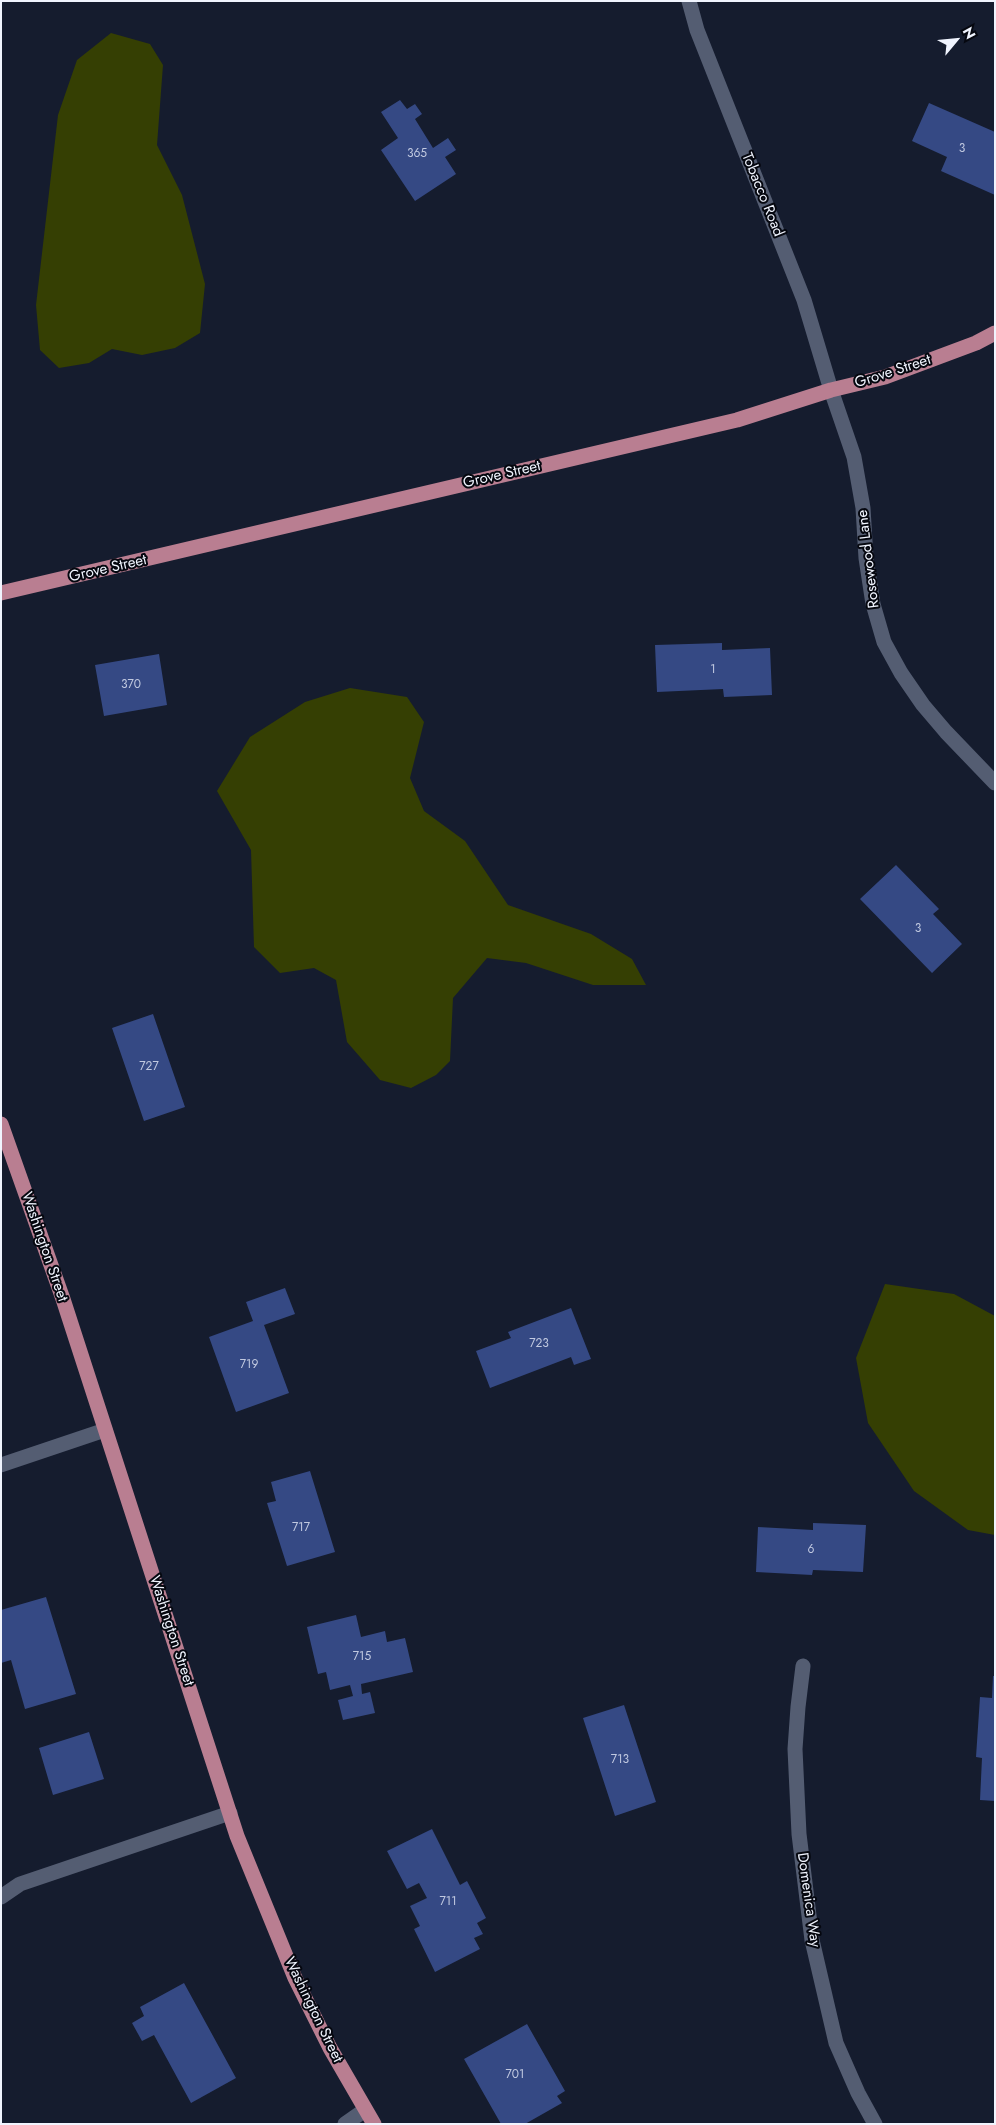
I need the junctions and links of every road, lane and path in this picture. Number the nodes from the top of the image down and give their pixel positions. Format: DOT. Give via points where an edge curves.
graph roads {
  1 [pos="689,1"];
  2 [pos="995,333"];
  3 [pos="831,390"];
  4 [pos="1,593"];
  5 [pos="995,783"];
  6 [pos="1,1124"];
  7 [pos="105,1430"];
  8 [pos="1,1465"];
  9 [pos="803,1666"];
  10 [pos="230,1813"];
  11 [pos="1,1898"];
  12 [pos="366,2110"];
  13 [pos="345,2124"];
  14 [pos="374,2124"];
  15 [pos="875,2124"];
  1 -- 3 [label="street, Tobacco Road" via="697,30 804,300"];
  2 -- 3 [label="main road, Grove Street" via="885,377"];
  3 -- 4 [label="main road, Grove Street" via="737,420"];
  3 -- 5 [label="street, Rosewood Lane" via="854,457 873,604 884,642 923,704"];
  6 -- 7 [label="main road, Washington Street"];
  7 -- 8 [label="street"];
  7 -- 10 [label="main road, Washington Street"];
  9 -- 15 [label="street, Domenica Way" via="795,1749 799,1834 812,1940 836,2043"];
  10 -- 11 [label="street" via="20,1884"];
  10 -- 12 [label="main road, Washington Street" via="263,1903 296,1978 330,2048"];
  12 -- 13 [label="street"];
  12 -- 14 [label="main road, Washington Street"];
}
